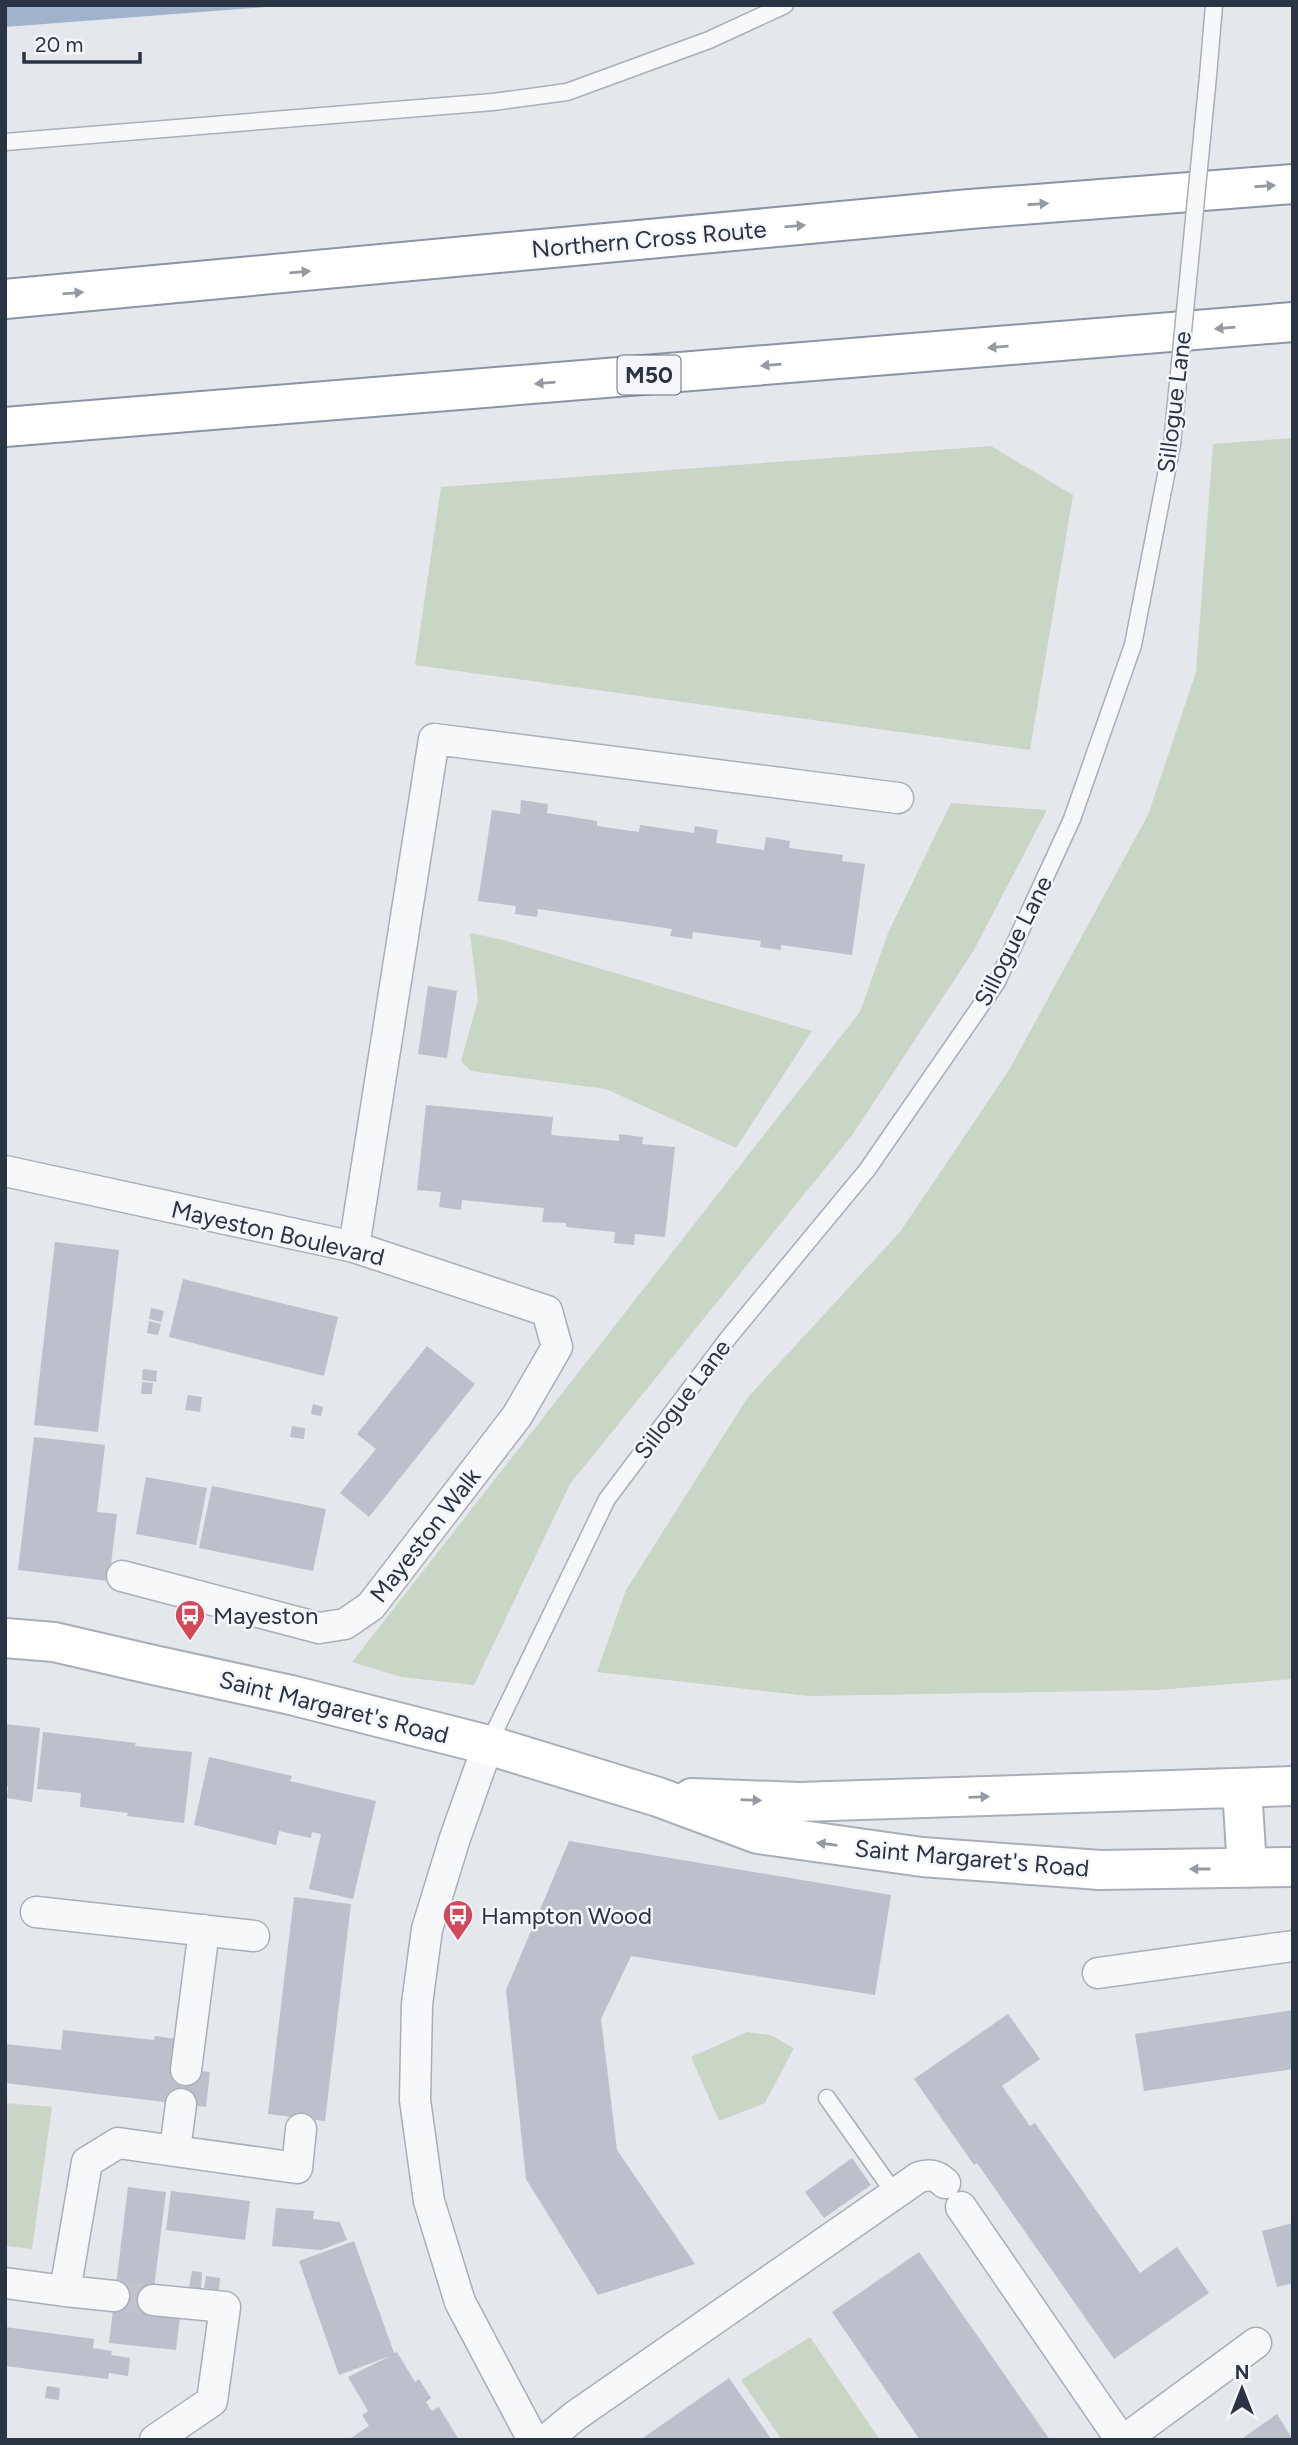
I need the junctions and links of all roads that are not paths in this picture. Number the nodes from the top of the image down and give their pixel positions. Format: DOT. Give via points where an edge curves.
graph roads {
  1 [pos="785,5"];
  2 [pos="1214,5"];
  3 [pos="5,142"];
  4 [pos="1293,184"];
  5 [pos="5,299"];
  6 [pos="1293,322"];
  7 [pos="5,427"];
  8 [pos="898,798"];
  9 [pos="5,1171"];
  10 [pos="354,1247"];
  11 [pos="547,1311"];
  12 [pos="122,1576"];
  13 [pos="5,1638"];
  14 [pos="488,1745"];
  15 [pos="1293,1786"];
  16 [pos="1242,1788"];
  17 [pos="659,1797"];
  18 [pos="1293,1867"];
  19 [pos="1247,1868"];
  20 [pos="36,1912"];
  21 [pos="204,1930"];
  22 [pos="254,1936"];
  23 [pos="1293,1947"];
  24 [pos="1098,1973"];
  25 [pos="186,2070"];
  26 [pos="827,2098"];
  27 [pos="181,2104"];
  28 [pos="301,2129"];
  29 [pos="175,2150"];
  30 [pos="895,2194"];
  31 [pos="5,2283"];
  32 [pos="65,2291"];
  33 [pos="114,2296"];
  34 [pos="153,2300"];
  35 [pos="1256,2343"];
  36 [pos="155,2440"];
  37 [pos="533,2440"];
  38 [pos="546,2440"];
  39 [pos="1122,2440"];
  1 -- 3 [label="lane" via="709,40 567,92"];
  2 -- 14 [label="lane, Sillogue Lane, bridge" via="1172,444 1133,645 1072,819 998,982 867,1170 729,1336 607,1499"];
  5 -- 4 [label="main road, Northern Cross Route, one-way" via="970,209"];
  6 -- 7 [label="main road, M50, one-way"];
  8 -- 10 [label="street" via="433,739"];
  9 -- 10 [label="street, Mayeston Boulevard"];
  10 -- 11 [label="street, Mayeston Boulevard"];
  11 -- 12 [label="street, Mayeston Walk" via="557,1348 517,1416 371,1606 345,1624 319,1628"];
  13 -- 14 [label="main road, Saint Margaret's Road" via="54,1642"];
  14 -- 17 [label="main road, Saint Margaret's Road"];
  14 -- 37 [label="street" via="427,1930 417,2004 415,2100 429,2201 460,2302"];
  15 -- 16 [label="main road, Saint Margaret's Road"];
  17 -- 16 [label="main road, Saint Margaret's Road, one-way" via="799,1802"];
  16 -- 19 [label="main road"];
  19 -- 17 [label="main road, Saint Margaret's Road, one-way" via="1100,1870 922,1857 758,1834"];
  18 -- 19 [label="main road, Saint Margaret's Road"];
  20 -- 21 [label="street"];
  21 -- 22 [label="street"];
  21 -- 25 [label="street"];
  23 -- 24 [label="street"];
  26 -- 30 [label="lane"];
  27 -- 29 [label="street"];
  28 -- 29 [label="street" via="297,2168"];
  29 -- 32 [label="street" via="118,2143 86,2162"];
  30 -- 38 [label="street"];
  30 -- 39 [label="street" via="919,2178 938,2177"];
  31 -- 32 [label="street"];
  32 -- 33 [label="street"];
  34 -- 36 [label="street" via="225,2307 212,2401"];
  35 -- 39 [label="street"];
}
